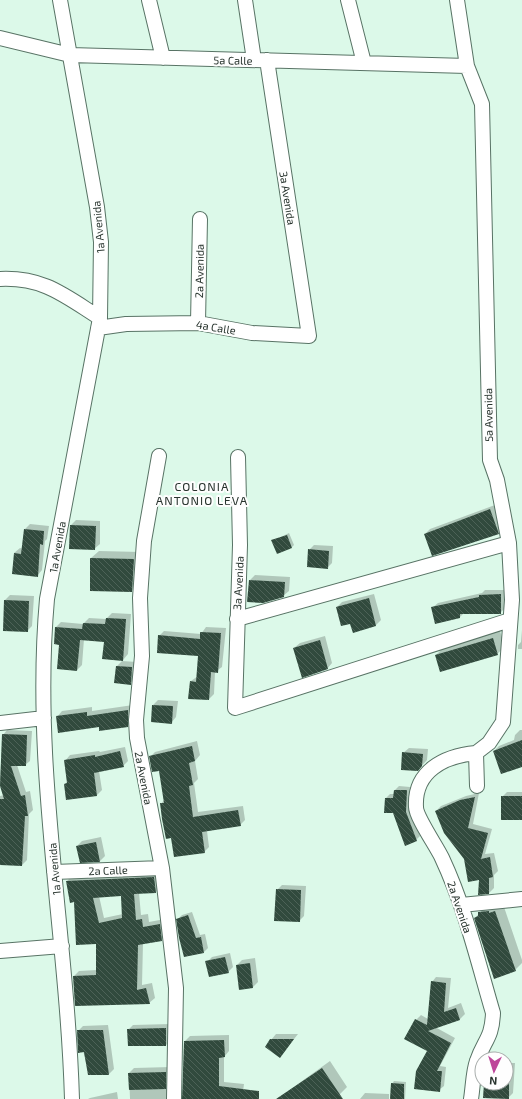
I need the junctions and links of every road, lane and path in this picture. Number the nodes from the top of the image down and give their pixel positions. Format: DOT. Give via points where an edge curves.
graph roads {
  1 [pos="60,0"];
  2 [pos="149,0"];
  3 [pos="245,0"];
  4 [pos="348,0"];
  5 [pos="457,0"];
  6 [pos="0,38"];
  7 [pos="70,55"];
  8 [pos="163,58"];
  9 [pos="260,60"];
  10 [pos="364,63"];
  11 [pos="467,66"];
  12 [pos="200,218"];
  13 [pos="0,279"];
  14 [pos="99,323"];
  15 [pos="198,323"];
  16 [pos="309,336"];
  17 [pos="159,456"];
  18 [pos="238,457"];
  19 [pos="509,543"];
  20 [pos="237,619"];
  21 [pos="510,620"];
  22 [pos="44,718"];
  23 [pos="0,723"];
  24 [pos="476,753"];
  25 [pos="477,786"];
  26 [pos="162,868"];
  27 [pos="54,872"];
  28 [pos="522,899"];
  29 [pos="461,905"];
  30 [pos="62,946"];
  31 [pos="0,951"];
  32 [pos="72,1099"];
  33 [pos="174,1099"];
  34 [pos="471,1099"];
  1 -- 7 [label="street, 1a Avenida"];
  2 -- 8 [label="street"];
  3 -- 9 [label="street, 3a Avenida"];
  4 -- 10 [label="street"];
  5 -- 11 [label="street, 5a Avenida"];
  6 -- 7 [label="street, 5a Calle"];
  7 -- 8 [label="street, 5a Calle"];
  7 -- 14 [label="street, 1a Avenida" via="101,242"];
  8 -- 9 [label="street, 5a Calle"];
  9 -- 10 [label="street, 5a Calle"];
  9 -- 16 [label="street, 3a Avenida"];
  10 -- 11 [label="street, 5a Calle"];
  11 -- 19 [label="street, 5a Avenida" via="482,104 490,460 497,480"];
  12 -- 15 [label="street, 2a Avenida"];
  13 -- 14 [label="street" via="34,280 54,288"];
  14 -- 15 [label="street, 4a Calle"];
  14 -- 22 [label="street, 1a Avenida" via="48,599"];
  15 -- 16 [label="street, 4a Calle" via="252,333"];
  17 -- 26 [label="street, 2a Avenida" via="144,541 140,598 141,678 136,720 137,738"];
  18 -- 20 [label="street, 3a Avenida" via="240,545"];
  19 -- 20 [label="street"];
  19 -- 21 [label="street, 5a Avenida" via="512,594"];
  20 -- 21 [label="street, 3a Avenida" via="234,708"];
  21 -- 24 [label="street, 5a Avenida" via="503,722 489,743"];
  22 -- 23 [label="street"];
  22 -- 27 [label="street, 1a Avenida"];
  24 -- 25 [label="street"];
  24 -- 29 [label="street, 2a Avenida" via="461,754 434,766 422,778 417,791 416,808 442,858"];
  26 -- 27 [label="street, 2a Calle"];
  26 -- 33 [label="street, 2a Avenida" via="176,988"];
  27 -- 30 [label="street, 1a Avenida"];
  28 -- 29 [label="street"];
  29 -- 34 [label="street, 2a Avenida" via="493,1013 490,1037 476,1061"];
  30 -- 31 [label="street"];
  30 -- 32 [label="street, 1a Avenida"];
}
